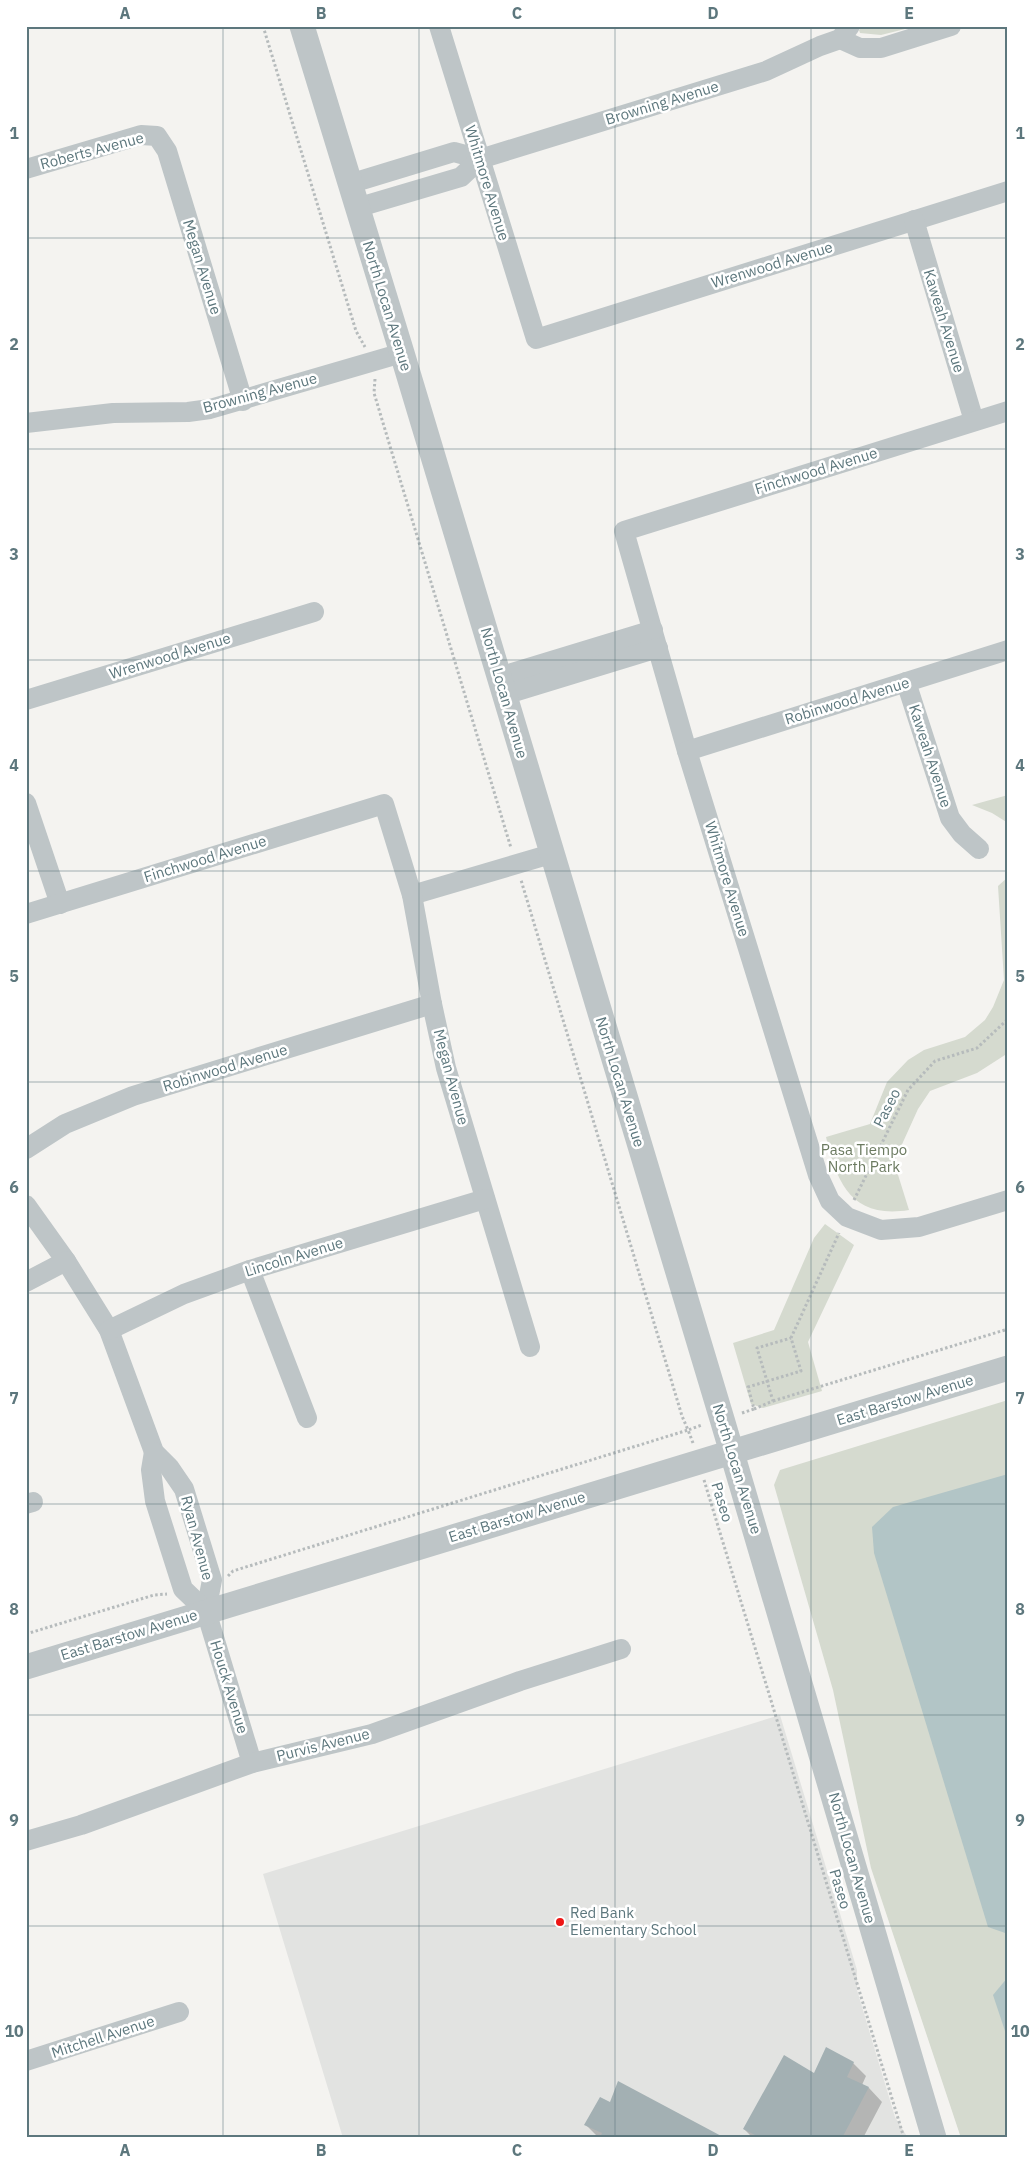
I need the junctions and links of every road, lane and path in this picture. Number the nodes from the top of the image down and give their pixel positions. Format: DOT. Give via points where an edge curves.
graph roads {
  1 [pos="263,26"];
  2 [pos="302,26"];
  3 [pos="439,26"];
  4 [pos="871,26"];
  5 [pos="880,26"];
  6 [pos="952,26"];
  7 [pos="845,33"];
  8 [pos="157,136"];
  9 [pos="480,159"];
  10 [pos="26,169"];
  11 [pos="349,184"];
  12 [pos="1008,191"];
  13 [pos="356,208"];
  14 [pos="914,220"];
  15 [pos="536,339"];
  16 [pos="363,342"];
  17 [pos="402,353"];
  18 [pos="375,381"];
  19 [pos="243,400"];
  20 [pos="1008,412"];
  21 [pos="974,421"];
  22 [pos="26,423"];
  23 [pos="624,531"];
  24 [pos="314,612"];
  25 [pos="655,639"];
  26 [pos="1008,650"];
  27 [pos="906,682"];
  28 [pos="502,686"];
  29 [pos="26,700"];
  30 [pos="687,751"];
  31 [pos="26,803"];
  32 [pos="384,804"];
  33 [pos="509,841"];
  34 [pos="979,849"];
  35 [pos="551,854"];
  36 [pos="521,881"];
  37 [pos="412,895"];
  38 [pos="60,904"];
  39 [pos="26,914"];
  40 [pos="432,1004"];
  41 [pos="1008,1019"];
  42 [pos="26,1150"];
  43 [pos="485,1198"];
  44 [pos="1008,1200"];
  45 [pos="26,1205"];
  46 [pos="847,1217"];
  47 [pos="66,1260"];
  48 [pos="250,1270"];
  49 [pos="26,1282"];
  50 [pos="1008,1329"];
  51 [pos="109,1330"];
  52 [pos="791,1338"];
  53 [pos="530,1347"];
  54 [pos="1008,1368"];
  55 [pos="767,1382"];
  56 [pos="773,1401"];
  57 [pos="754,1409"];
  58 [pos="307,1418"];
  59 [pos="722,1419"];
  60 [pos="688,1430"];
  61 [pos="154,1452"];
  62 [pos="732,1453"];
  63 [pos="698,1462"];
  64 [pos="212,1580"];
  65 [pos="183,1589"];
  66 [pos="206,1611"];
  67 [pos="26,1634"];
  68 [pos="621,1649"];
  69 [pos="26,1666"];
  70 [pos="252,1763"];
  71 [pos="26,1841"];
  72 [pos="179,2012"];
  73 [pos="26,2061"];
  74 [pos="904,2138"];
  75 [pos="934,2138"];
  1 -- 16 [label="path" via="356,331"];
  2 -- 11 [label="street, North Locan Avenue"];
  3 -- 9 [label="street, Whitmore Avenue"];
  4 -- 5 [label="path"];
  6 -- 7 [label="street, Browning Avenue" via="881,48 860,48"];
  7 -- 9 [label="street, Browning Avenue" via="766,71"];
  8 -- 10 [label="street, Roberts Avenue" via="141,135"];
  8 -- 19 [label="street, Megan Avenue" via="167,151"];
  9 -- 11 [label="street" via="454,152"];
  9 -- 13 [label="street, Browning Avenue" via="461,177"];
  9 -- 15 [label="street, Whitmore Avenue"];
  11 -- 13 [label="street, North Locan Avenue"];
  12 -- 14 [label="street, Wrenwood Avenue"];
  13 -- 17 [label="street, North Locan Avenue"];
  14 -- 15 [label="street, Wrenwood Avenue"];
  14 -- 21 [label="street, Kaweah Avenue"];
  17 -- 19 [label="street, Browning Avenue"];
  17 -- 28 [label="street, North Locan Avenue"];
  18 -- 33 [label="path" via="374,392"];
  19 -- 22 [label="street, Browning Avenue" via="188,412 113,413"];
  20 -- 21 [label="street, Finchwood Avenue"];
  21 -- 23 [label="street, Finchwood Avenue"];
  23 -- 25 [label="street, Whitmore Avenue"];
  24 -- 29 [label="street, Wrenwood Avenue"];
  25 -- 28 [label="street"];
  25 -- 30 [label="street, Whitmore Avenue"];
  26 -- 27 [label="street, Robinwood Avenue"];
  27 -- 30 [label="street, Robinwood Avenue"];
  27 -- 34 [label="street, Kaweah Avenue" via="950,818"];
  28 -- 35 [label="street, North Locan Avenue"];
  30 -- 46 [label="street, Whitmore Avenue" via="818,1175 830,1201"];
  31 -- 38 [label="street"];
  32 -- 37 [label="street, Megan Avenue"];
  32 -- 38 [label="street, Finchwood Avenue"];
  35 -- 37 [label="street"];
  35 -- 59 [label="street, North Locan Avenue"];
  36 -- 60 [label="path, Paseo"];
  37 -- 40 [label="street, Megan Avenue"];
  38 -- 39 [label="street, Finchwood Avenue"];
  40 -- 42 [label="street, Robinwood Avenue" via="133,1096 65,1124"];
  40 -- 43 [label="street, Megan Avenue" via="446,1068"];
  41 -- 46 [label="path, Paseo" via="977,1048 935,1061 908,1090"];
  43 -- 48 [label="street, Lincoln Avenue"];
  43 -- 53 [label="street, Megan Avenue"];
  44 -- 46 [label="street" via="919,1227 881,1230"];
  45 -- 47 [label="street, Ryan Avenue"];
  46 -- 52 [label="path, Paseo"];
  47 -- 49 [label="street"];
  47 -- 51 [label="street, Ryan Avenue"];
  48 -- 51 [label="street, Lincoln Avenue" via="184,1294"];
  48 -- 58 [label="street"];
  50 -- 56 [label="path"];
  51 -- 61 [label="street, Ryan Avenue"];
  52 -- 55 [label="path" via="801,1371"];
  52 -- 55 [label="path" via="757,1348"];
  54 -- 62 [label="street, East Barstow Avenue"];
  55 -- 56 [label="path"];
  55 -- 57 [label="path" via="748,1388"];
  56 -- 57 [label="path"];
  57 -- 59 [label="path"];
  59 -- 60 [label="path"];
  59 -- 62 [label="street, North Locan Avenue"];
  60 -- 63 [label="path, Paseo"];
  60 -- 64 [label="path"];
  61 -- 64 [label="street, Ryan Avenue" via="184,1489"];
  61 -- 65 [label="street, Ryan Avenue" via="151,1470 154,1501"];
  62 -- 63 [label="street, East Barstow Avenue"];
  62 -- 75 [label="street, North Locan Avenue"];
  63 -- 66 [label="street, East Barstow Avenue"];
  63 -- 74 [label="path, Paseo"];
  64 -- 66 [label="street, Ryan Avenue"];
  65 -- 66 [label="street, Ryan Avenue"];
  65 -- 67 [label="path"];
  66 -- 69 [label="street, East Barstow Avenue"];
  66 -- 70 [label="street, Houck Avenue"];
  68 -- 70 [label="street, Purvis Avenue" via="372,1734"];
  70 -- 71 [label="street, Purvis Avenue" via="81,1825"];
  72 -- 73 [label="street, Mitchell Avenue"];
}
